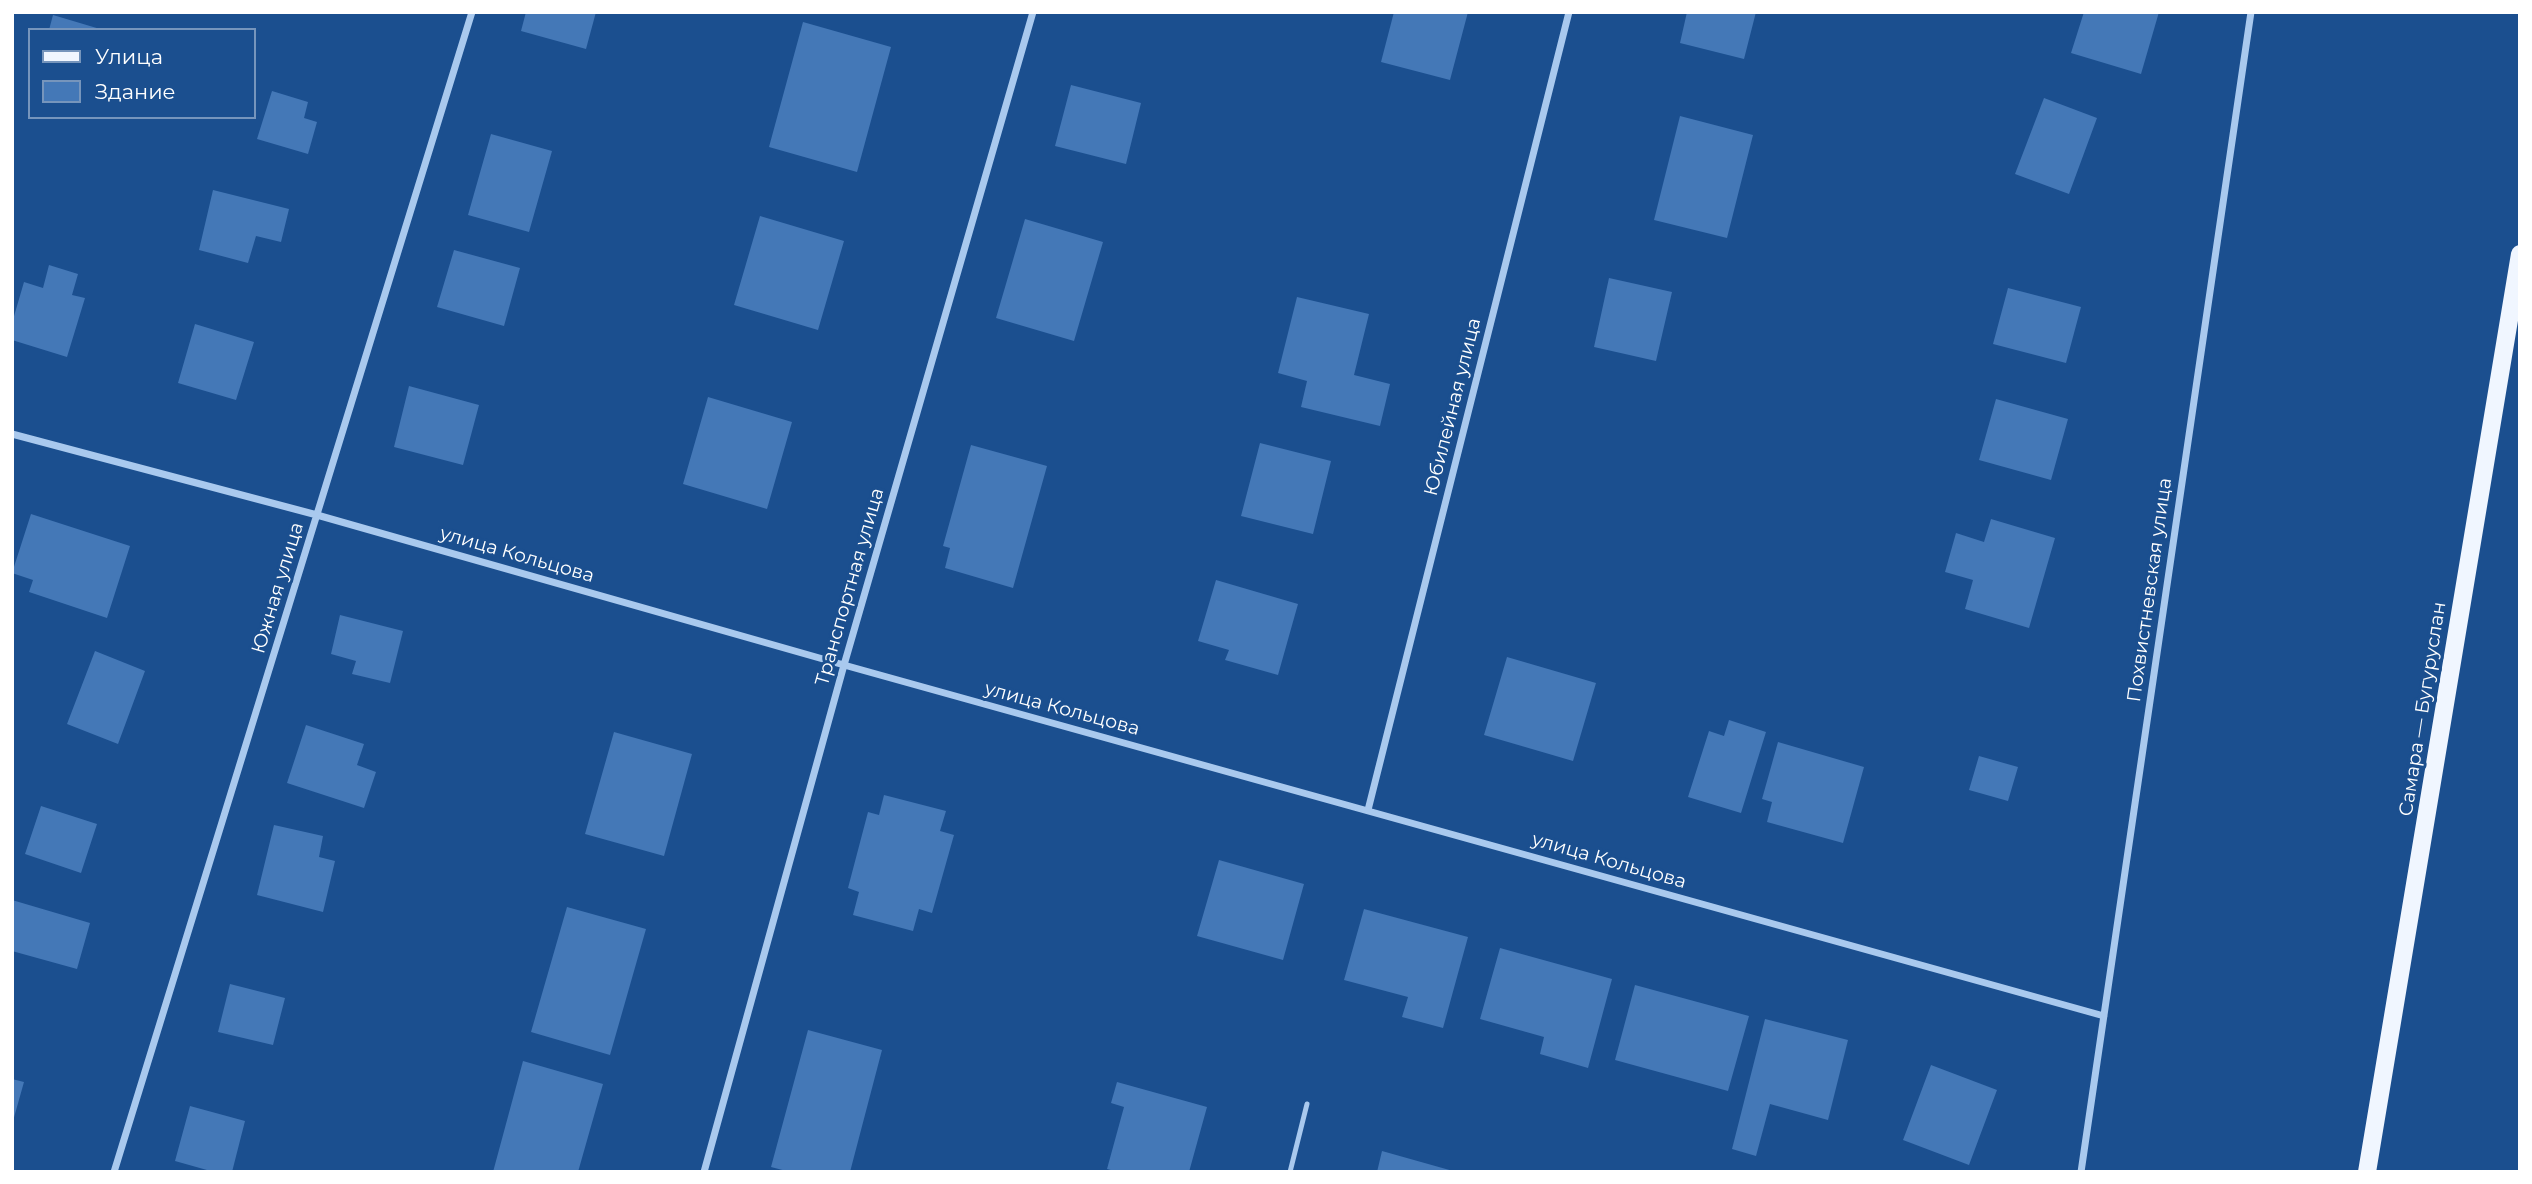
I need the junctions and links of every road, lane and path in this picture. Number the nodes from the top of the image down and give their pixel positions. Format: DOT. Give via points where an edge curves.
graph roads {
  1 [pos="472,12"];
  2 [pos="1033,12"];
  3 [pos="1569,12"];
  4 [pos="2251,12"];
  5 [pos="2520,254"];
  6 [pos="12,435"];
  7 [pos="317,515"];
  8 [pos="844,665"];
  9 [pos="1368,810"];
  10 [pos="2104,1016"];
  11 [pos="1307,1104"];
  12 [pos="114,1172"];
  13 [pos="705,1172"];
  14 [pos="1290,1172"];
  15 [pos="2081,1172"];
  16 [pos="2367,1172"];
  1 -- 7 [label="street, Южная улица"];
  2 -- 8 [label="street, Транспортная улица"];
  3 -- 9 [label="street, Юбилейная улица"];
  4 -- 10 [label="street, Похвистневская улица"];
  5 -- 16 [label="main road, Самара — Бугуруслан"];
  6 -- 7 [label="street, улица Кольцова"];
  7 -- 8 [label="street, улица Кольцова"];
  7 -- 12 [label="street, Южная улица"];
  8 -- 9 [label="street, улица Кольцова"];
  8 -- 13 [label="street, Транспортная улица"];
  9 -- 10 [label="street, улица Кольцова"];
  10 -- 15 [label="street, Похвистневская улица"];
  11 -- 14 [label="lane"];
}
